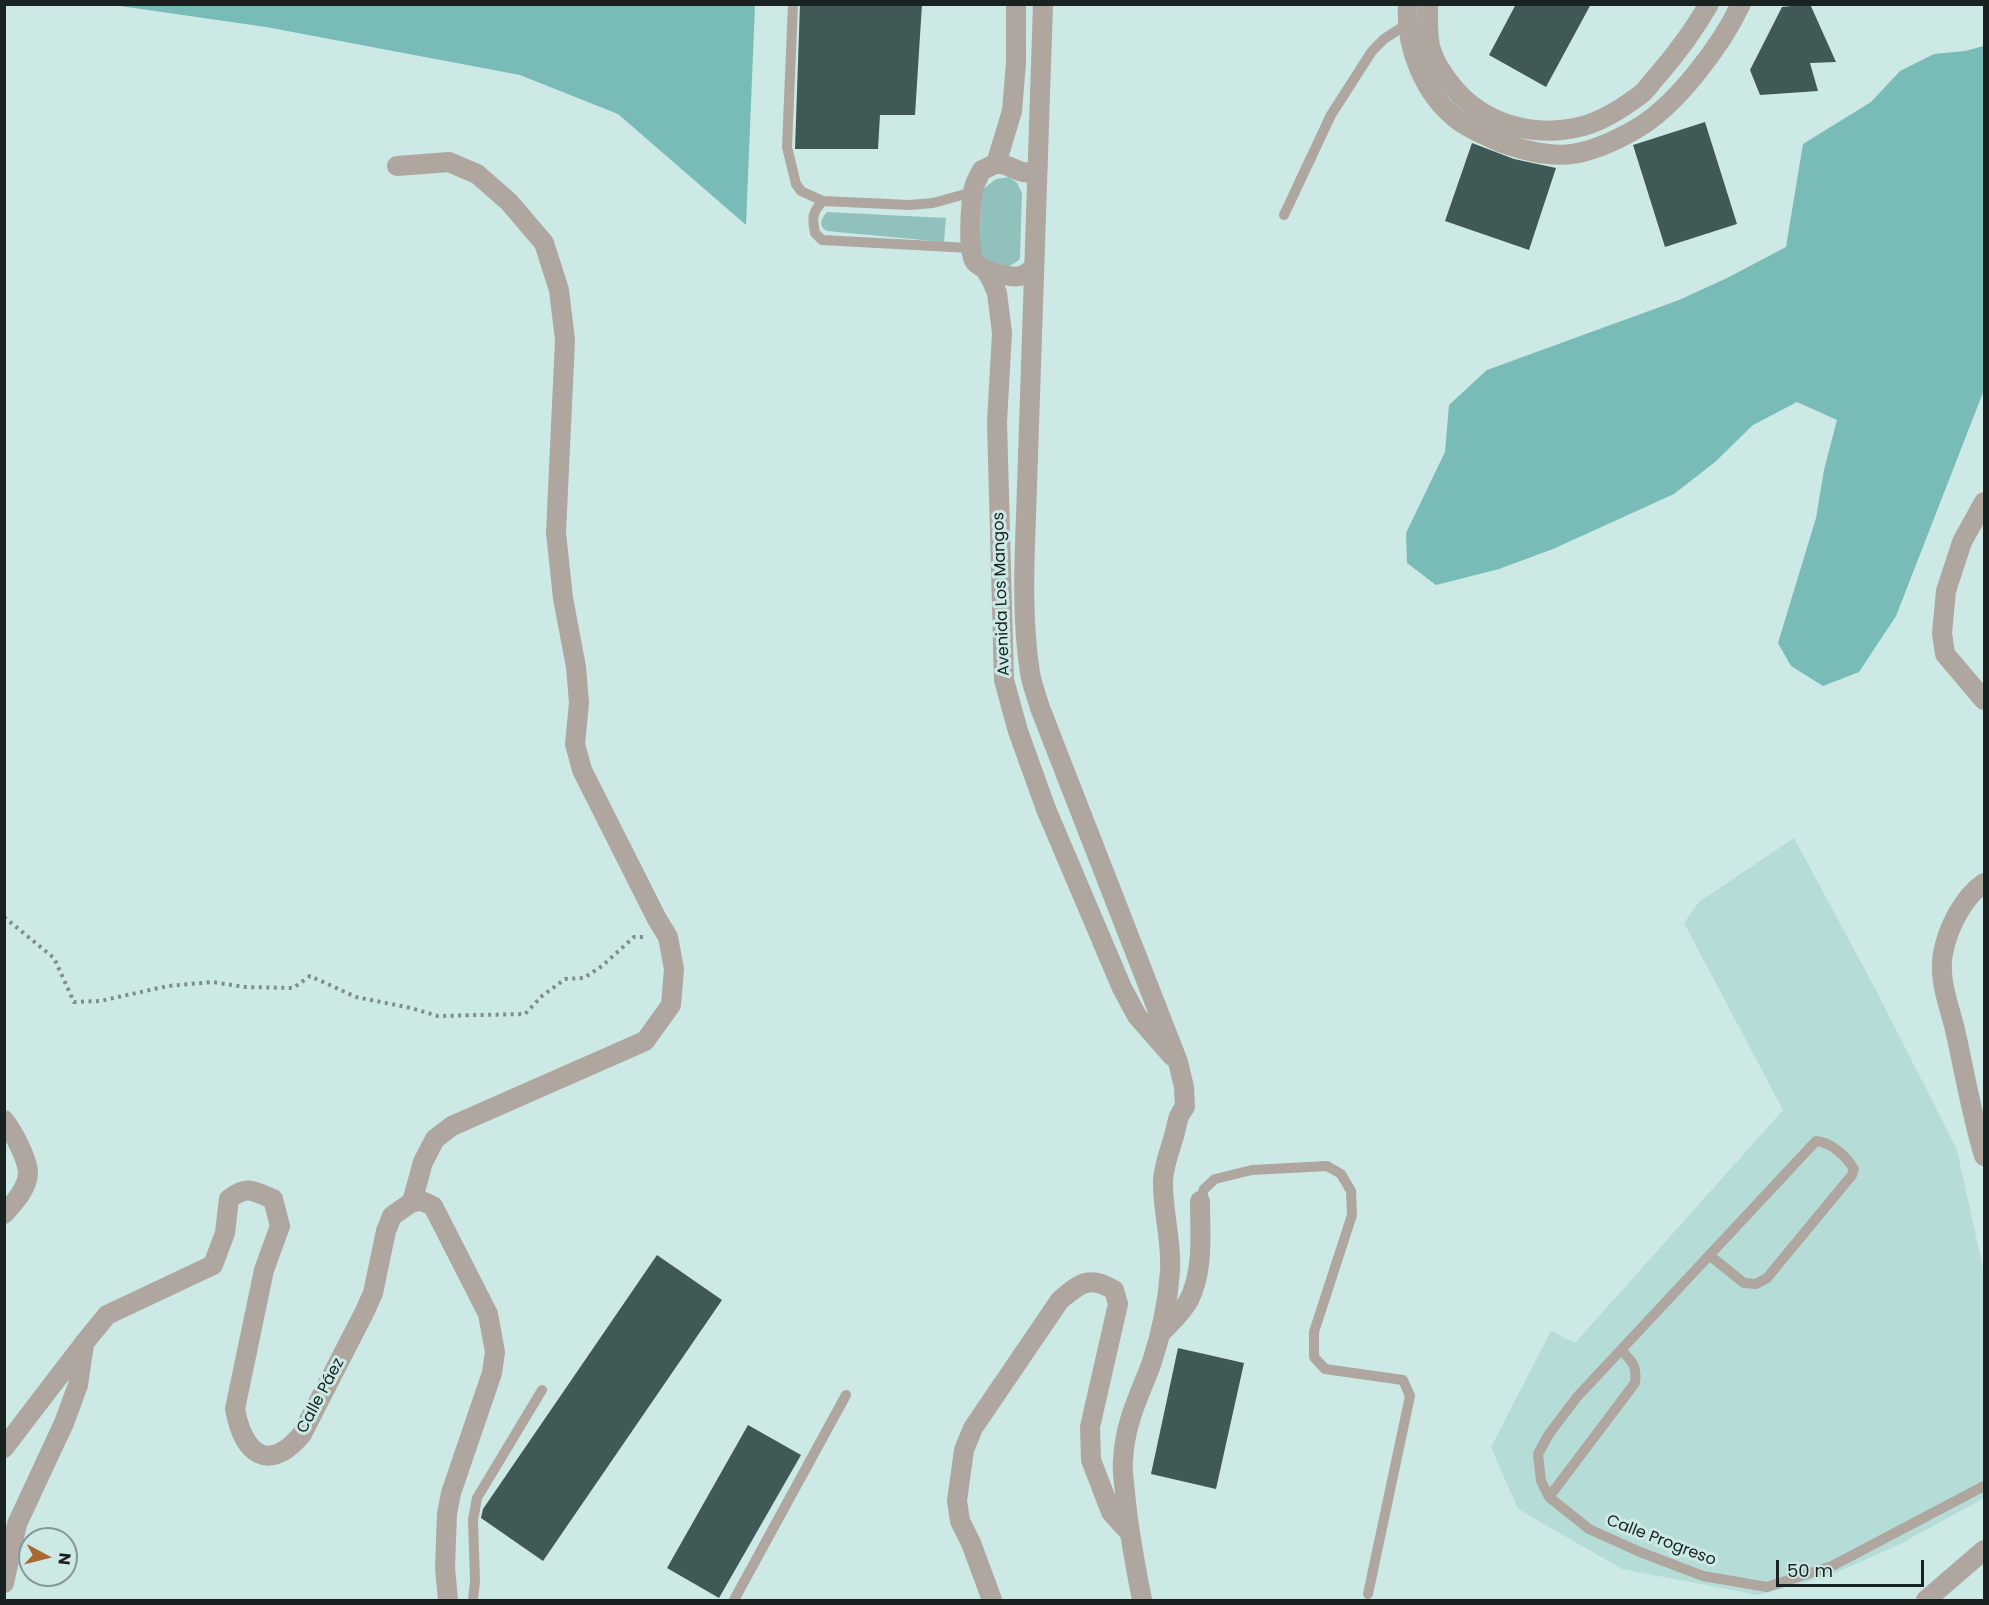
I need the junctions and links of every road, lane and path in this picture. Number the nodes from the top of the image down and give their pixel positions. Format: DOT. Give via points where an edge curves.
graph roads {
  1 [pos="793,4"];
  2 [pos="1016,4"];
  3 [pos="1043,4"];
  4 [pos="1428,4"];
  5 [pos="1709,4"];
  6 [pos="1741,4"];
  7 [pos="1407,14"];
  8 [pos="996,164"];
  9 [pos="397,166"];
  10 [pos="1038,166"];
  11 [pos="973,192"];
  12 [pos="823,201"];
  13 [pos="1284,215"];
  14 [pos="970,248"];
  15 [pos="1034,267"];
  16 [pos="985,269"];
  17 [pos="1984,502"];
  18 [pos="1984,700"];
  19 [pos="1984,883"];
  20 [pos="4,917"];
  21 [pos="668,937"];
  22 [pos="1178,1062"];
  23 [pos="4,1120"];
  24 [pos="1984,1156"];
  25 [pos="1200,1201"];
  26 [pos="412,1202"];
  27 [pos="4,1214"];
  28 [pos="1710,1255"];
  29 [pos="1161,1333"];
  30 [pos="84,1342"];
  31 [pos="1621,1350"];
  32 [pos="542,1390"];
  33 [pos="846,1395"];
  34 [pos="4,1448"];
  35 [pos="1984,1486"];
  36 [pos="1549,1497"];
  37 [pos="1129,1532"];
  38 [pos="1984,1550"];
  39 [pos="4,1583"];
  40 [pos="1368,1594"];
  41 [pos="448,1600"];
  42 [pos="473,1600"];
  43 [pos="734,1600"];
  44 [pos="992,1600"];
  45 [pos="1142,1600"];
  46 [pos="1926,1600"];
  1 -- 12 [label="lane" via="787,147 796,184 801,191"];
  2 -- 8 [label="street" via="1012,111"];
  3 -- 10 [label="street, Avenida Los Mangos"];
  4 -- 5 [label="street" via="1431,49 1440,71 1457,93 1481,113 1502,123 1544,130 1585,125 1641,94 1675,56"];
  6 -- 7 [label="street" via="1708,57 1662,111 1637,129 1571,154 1524,150 1480,134 1458,120 1436,98 1420,71 1413,54"];
  7 -- 13 [label="lane" via="1372,51 1331,115"];
  8 -- 10 [label="street" via="1027,173"];
  8 -- 11 [label="street" via="982,170"];
  9 -- 21 [label="street" via="449,162 477,174 509,202 544,243 559,290 565,340 556,533 576,667 579,703 574,744 582,770"];
  10 -- 15 [label="street, Avenida Los Mangos"];
  11 -- 12 [label="lane" via="909,205"];
  11 -- 14 [label="street"];
  12 -- 14 [label="lane" via="815,209 813,222 814,233 822,240"];
  14 -- 16 [label="street, Avenida Los Mangos" via="974,261"];
  15 -- 16 [label="street" via="1016,277"];
  15 -- 22 [label="street, Avenida Los Mangos" via="1024,594 1031,675 1040,708"];
  16 -- 22 [label="street, Avenida Los Mangos" via="997,293 1002,333 997,422 1004,680 1047,809 1122,987 1137,1016"];
  17 -- 18 [label="street" via="1962,542 1946,591 1942,633 1945,654"];
  19 -- 24 [label="street" via="1952,925 1943,954 1942,982"];
  20 -- 21 [label="path" via="54,958 74,1002 212,982 293,988 310,976 356,997 438,1016 525,1014 565,979 584,978 634,937"];
  21 -- 26 [label="street" via="674,969 671,1005 645,1041 452,1126 435,1139 423,1162"];
  22 -- 29 [label="street, Avenida Los Mangos" via="1185,1107 1177,1116 1164,1168 1170,1271"];
  23 -- 27 [label="street" via="21,1148 28,1173 20,1194"];
  25 -- 29 [label="street" via="1196,1281 1188,1302"];
  25 -- 40 [label="lane" via="1204,1189 1215,1179 1252,1170 1327,1166 1341,1174 1351,1191 1352,1215 1314,1332 1314,1357 1325,1369 1403,1380 1410,1396"];
  26 -- 30 [label="street, Calle Páez" via="392,1216 374,1293 303,1434 280,1454 267,1457 256,1451 238,1426 235,1409 264,1270 279,1226 273,1199 252,1190 240,1190 229,1199 225,1233 213,1265 107,1315"];
  26 -- 41 [label="street" via="433,1206 440,1218 488,1314 495,1352 447,1514"];
  28 -- 28 [label="lane" via="1744,1283 1756,1284 1767,1278 1854,1169 1826,1142 1816,1141"];
  28 -- 31 [label="lane"];
  29 -- 37 [label="street, Avenida Los Mangos" via="1133,1405 1126,1435 1123,1462"];
  30 -- 34 [label="street, Calle Páez"];
  30 -- 39 [label="street" via="78,1384 17,1524"];
  31 -- 36 [label="lane, Calle Progreso" via="1577,1397 1538,1454 1541,1481"];
  31 -- 36 [label="lane" via="1632,1360 1635,1383"];
  32 -- 42 [label="lane" via="477,1498 473,1520"];
  33 -- 43 [label="lane"];
  35 -- 36 [label="lane, Calle Progreso" via="1832,1566 1767,1587 1703,1576 1640,1552 1589,1529"];
  37 -- 44 [label="street" via="1111,1512 1091,1460 1090,1427 1118,1304 1114,1290 1090,1281 1060,1300 973,1428 964,1450 957,1501 960,1521"];
  37 -- 45 [label="street, Avenida Los Mangos"];
  38 -- 46 [label="street"];
}
